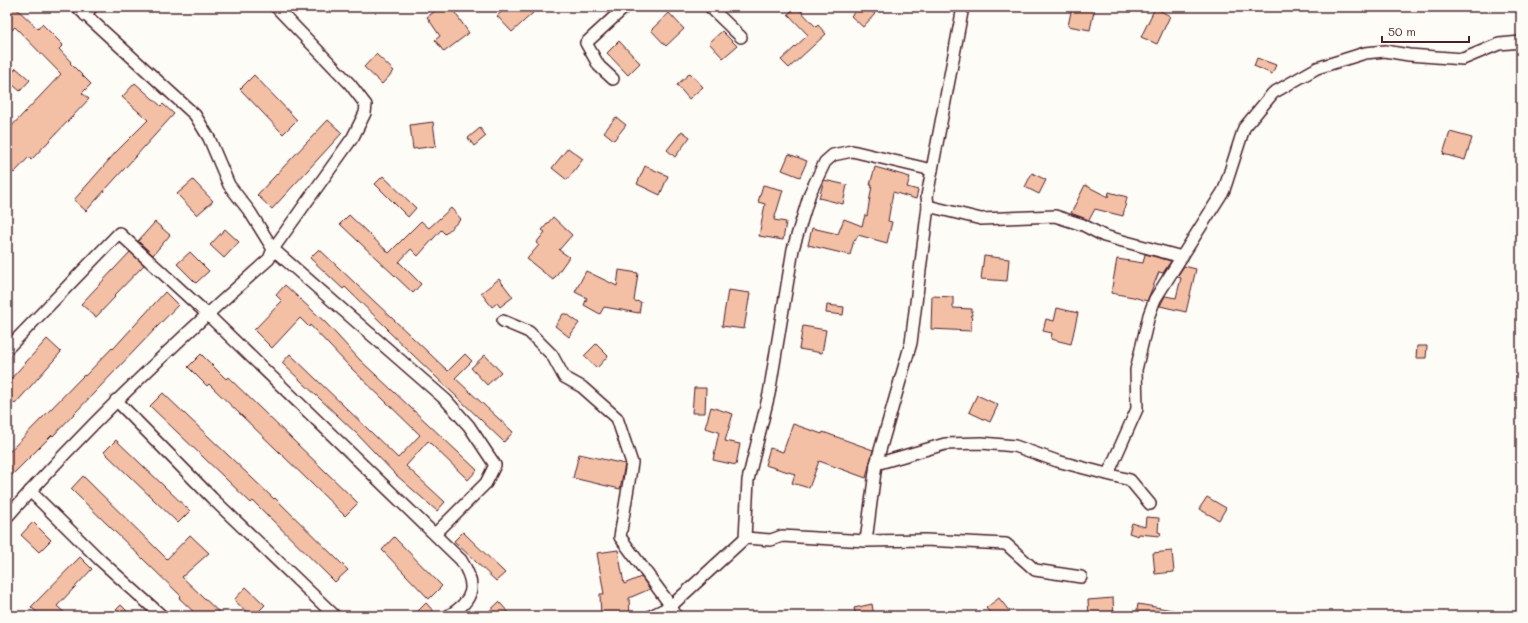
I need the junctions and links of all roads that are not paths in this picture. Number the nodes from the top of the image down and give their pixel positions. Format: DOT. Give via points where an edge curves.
graph roads {
  1 [pos="276,7"];
  2 [pos="626,7"];
  3 [pos="710,7"];
  4 [pos="963,7"];
  5 [pos="84,10"];
  6 [pos="741,37"];
  7 [pos="1521,42"];
  8 [pos="613,79"];
  9 [pos="932,170"];
  10 [pos="928,206"];
  11 [pos="273,249"];
  12 [pos="1182,257"];
  13 [pos="207,314"];
  14 [pos="503,321"];
  15 [pos="7,349"];
  16 [pos="116,400"];
  17 [pos="876,464"];
  18 [pos="1108,474"];
  19 [pos="30,491"];
  20 [pos="1150,504"];
  21 [pos="7,517"];
  22 [pos="435,534"];
  23 [pos="746,538"];
  24 [pos="866,541"];
  25 [pos="1081,577"];
  26 [pos="673,611"];
  27 [pos="162,616"];
  28 [pos="335,616"];
  29 [pos="448,616"];
  30 [pos="652,616"];
  1 -- 11 [label="street" via="350,84 366,105 366,109 353,137"];
  2 -- 8 [label="street" via="586,43 599,66"];
  3 -- 6 [label="street"];
  4 -- 9 [label="street"];
  5 -- 11 [label="street" via="195,115 209,138 229,185 250,212"];
  7 -- 12 [label="street" via="1499,44 1463,59 1385,52 1365,53 1317,68 1273,93 1244,128 1224,190"];
  9 -- 10 [label="street" via="927,196"];
  9 -- 23 [label="street" via="852,151 833,155 825,162 810,193 794,249 769,394 748,480"];
  10 -- 12 [label="street" via="981,219 1055,216 1083,225 1104,236"];
  10 -- 17 [label="street" via="910,343"];
  11 -- 13 [label="street" via="269,260"];
  11 -- 22 [label="street" via="446,400 470,426 495,465 486,483"];
  12 -- 18 [label="street" via="1155,299 1149,316 1136,370 1137,409"];
  13 -- 15 [label="street" via="119,233"];
  13 -- 16 [label="street"];
  13 -- 22 [label="street"];
  14 -- 26 [label="street" via="529,332 552,355 564,376 582,387 617,418 632,463 620,537"];
  16 -- 19 [label="street"];
  16 -- 28 [label="street" via="212,498"];
  17 -- 18 [label="street" via="945,444 982,443 1015,446 1057,461"];
  17 -- 24 [label="street"];
  18 -- 20 [label="street" via="1130,480"];
  19 -- 21 [label="street"];
  19 -- 27 [label="street"];
  22 -- 29 [label="street" via="461,560 470,574 473,588 467,600"];
  23 -- 24 [label="street" via="771,540 782,536"];
  23 -- 26 [label="street"];
  24 -- 25 [label="street" via="925,540 1006,544 1035,570"];
  26 -- 30 [label="street"];
}
